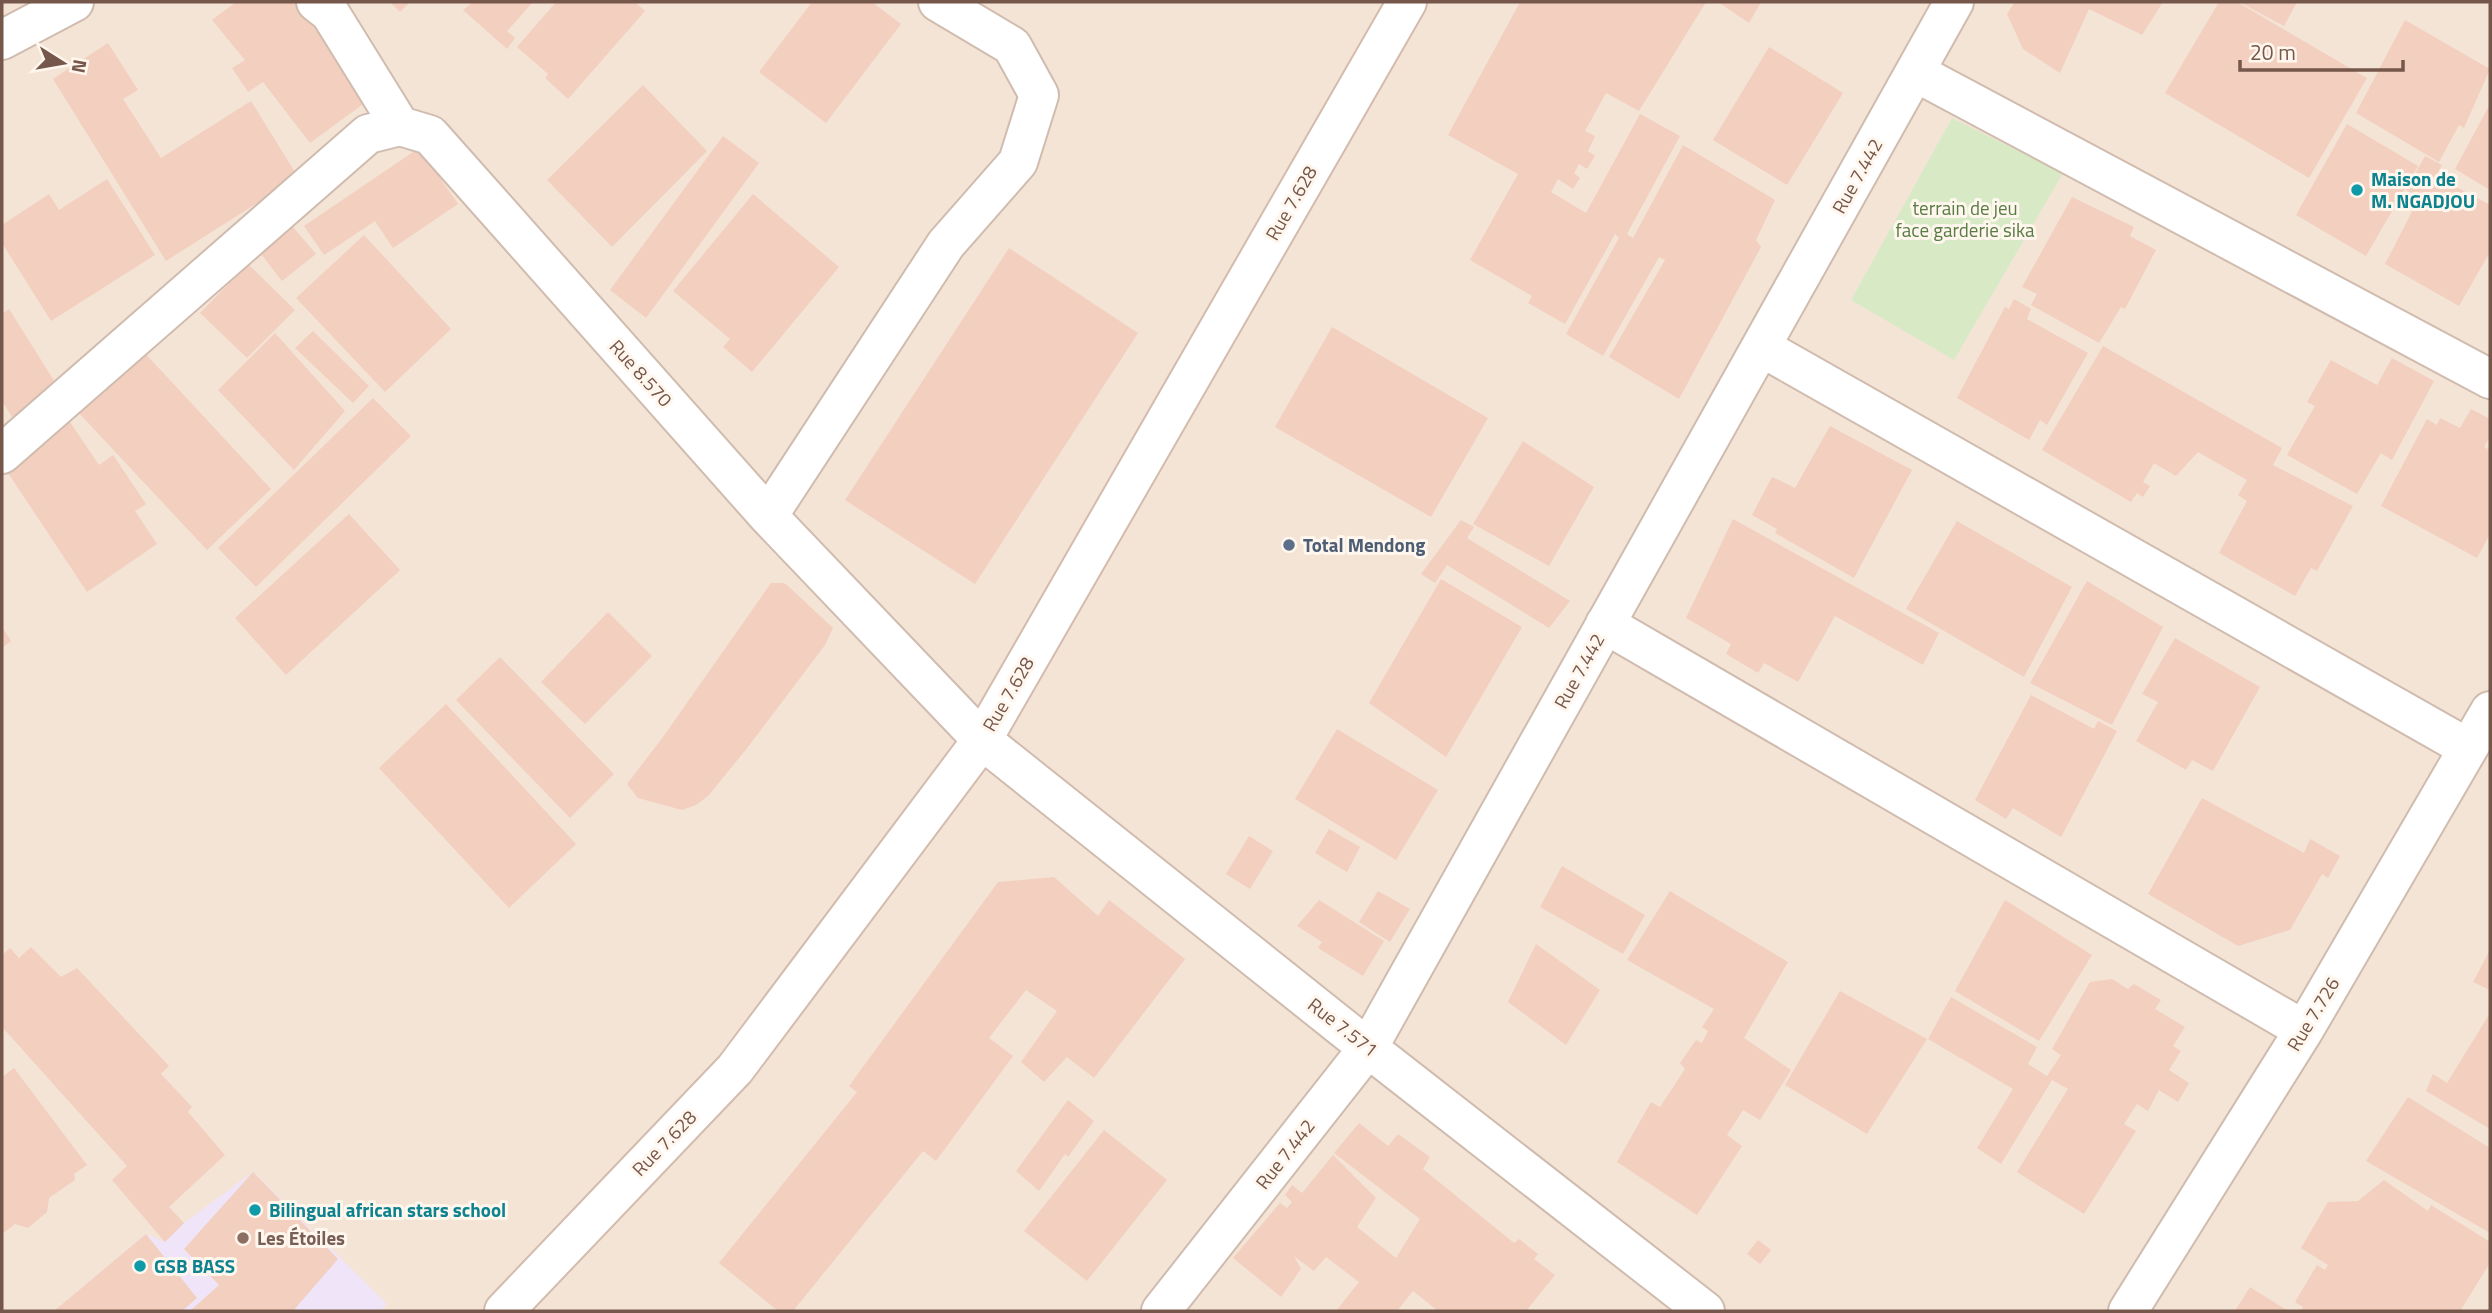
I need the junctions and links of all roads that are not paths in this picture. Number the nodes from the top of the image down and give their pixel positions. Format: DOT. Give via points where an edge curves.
graph roads {
  1 [pos="74,2"];
  2 [pos="316,2"];
  3 [pos="938,2"];
  4 [pos="1407,2"];
  5 [pos="1954,2"];
  6 [pos="2,40"];
  7 [pos="1915,72"];
  8 [pos="400,126"];
  9 [pos="1761,347"];
  10 [pos="2490,379"];
  11 [pos="2,454"];
  12 [pos="768,516"];
  13 [pos="1605,624"];
  14 [pos="2490,712"];
  15 [pos="982,740"];
  16 [pos="2468,748"];
  17 [pos="2304,1030"];
  18 [pos="1368,1048"];
  19 [pos="504,1311"];
  20 [pos="1161,1311"];
  21 [pos="1706,1311"];
  22 [pos="2128,1311"];
  1 -- 6 [label="street"];
  2 -- 8 [label="street" via="330,13"];
  3 -- 12 [label="street" via="1012,46 1038,95 1018,162 946,244"];
  4 -- 15 [label="street, Rue 7.628"];
  5 -- 7 [label="street, Rue 7.442"];
  7 -- 9 [label="street, Rue 7.442"];
  7 -- 10 [label="street"];
  8 -- 11 [label="street" via="368,134"];
  8 -- 12 [label="street, Rue 8.570" via="430,135"];
  9 -- 13 [label="street, Rue 7.442"];
  9 -- 16 [label="street"];
  12 -- 15 [label="street, Rue 8.570"];
  13 -- 17 [label="street"];
  13 -- 18 [label="street, Rue 7.442"];
  14 -- 16 [label="street, Rue 7.726"];
  15 -- 18 [label="street, Rue 7.571"];
  15 -- 19 [label="street, Rue 7.628" via="735,1069"];
  16 -- 17 [label="street, Rue 7.726"];
  17 -- 22 [label="street, Rue 7.726"];
  18 -- 20 [label="street, Rue 7.442"];
  18 -- 21 [label="street, Rue 7.571"];
}
